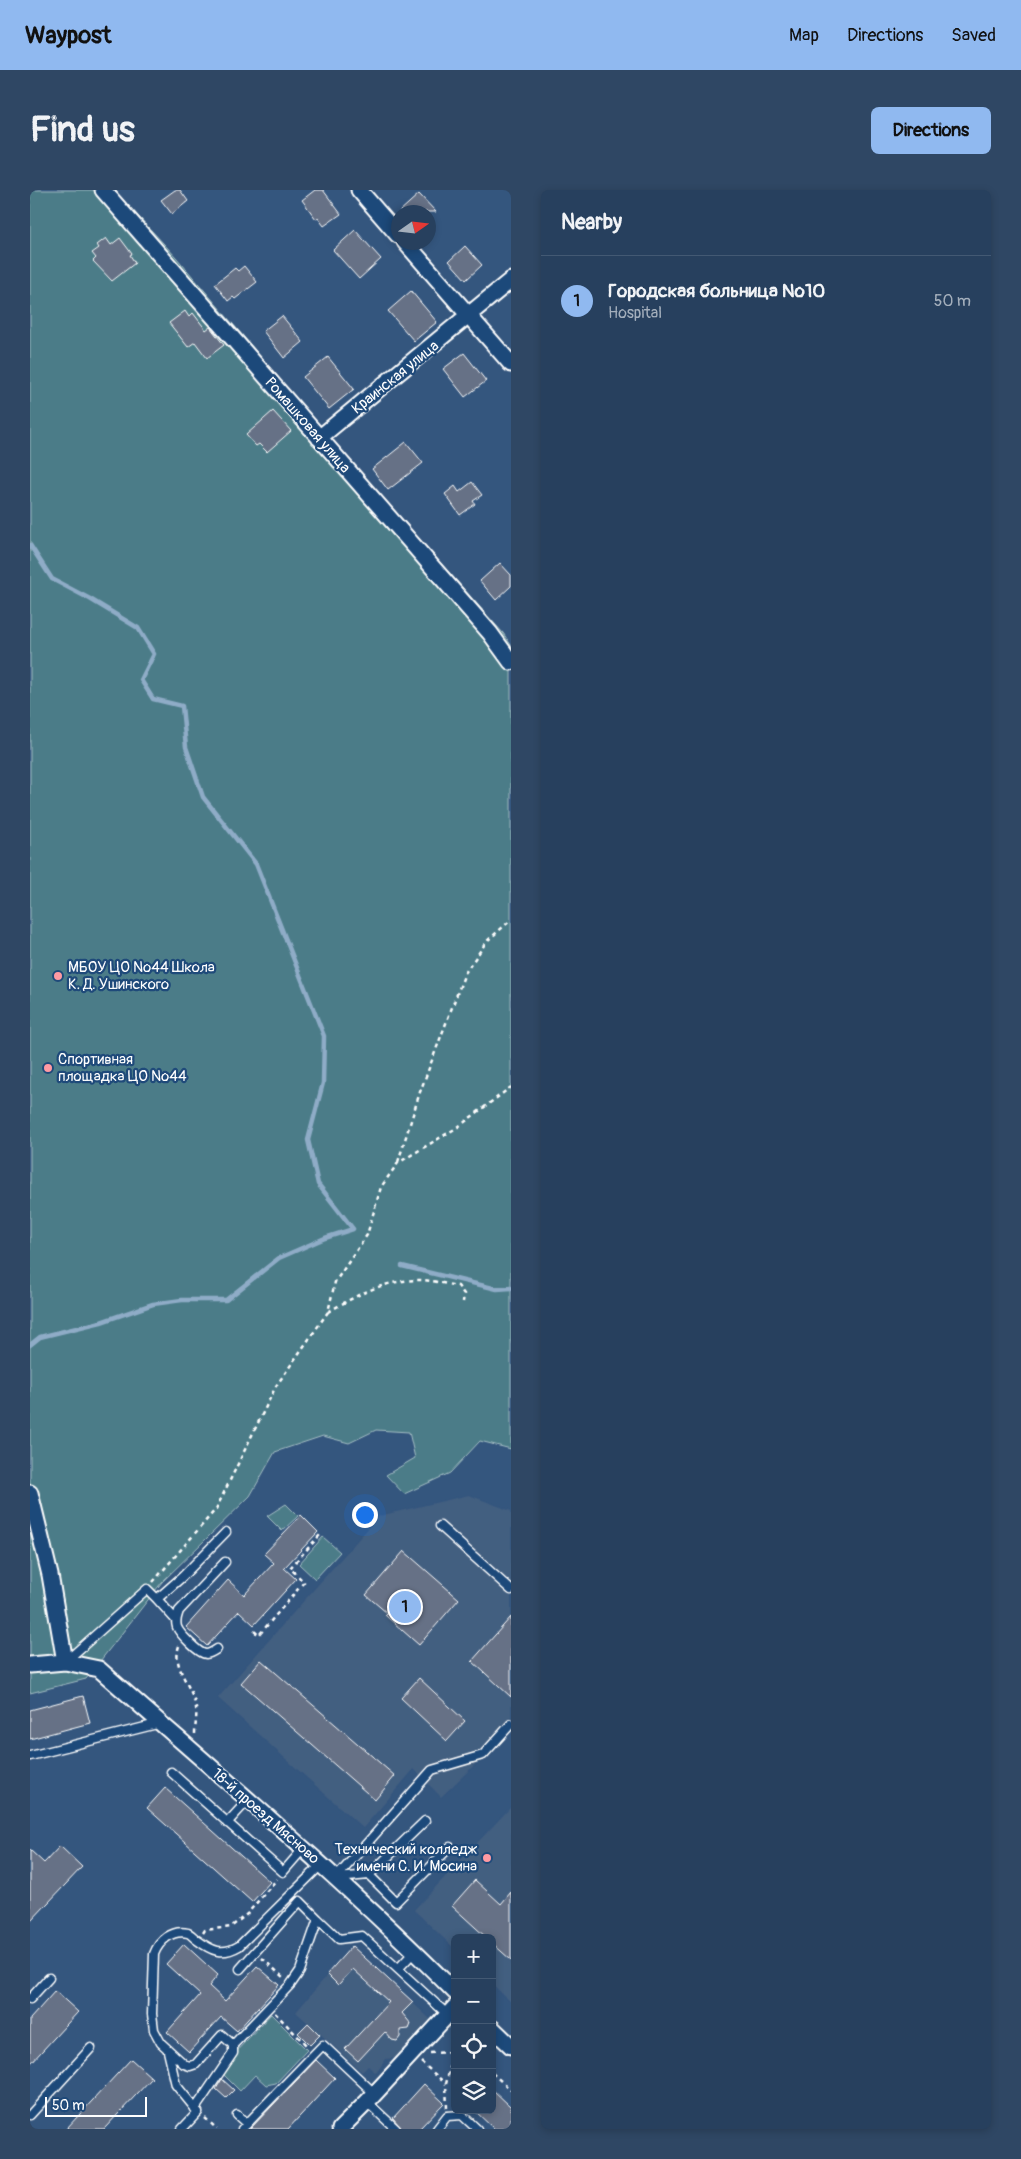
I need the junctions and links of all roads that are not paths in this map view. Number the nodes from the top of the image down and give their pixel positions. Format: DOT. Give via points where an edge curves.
graph roads {
  1 [pos="102,190"];
  2 [pos="359,190"];
  3 [pos="391,227"];
  4 [pos="412,250"];
  5 [pos="511,280"];
  6 [pos="470,316"];
  7 [pos="511,364"];
  8 [pos="320,438"];
  9 [pos="511,662"];
  10 [pos="30,1493"];
  11 [pos="440,1526"];
  12 [pos="226,1532"];
  13 [pos="225,1562"];
  14 [pos="511,1590"];
  15 [pos="157,1599"];
  16 [pos="175,1619"];
  17 [pos="217,1649"];
  18 [pos="65,1662"];
  19 [pos="30,1665"];
  20 [pos="161,1723"];
  21 [pos="511,1724"];
  22 [pos="30,1756"];
  23 [pos="171,1772"];
  24 [pos="248,1800"];
  25 [pos="425,1821"];
  26 [pos="227,1823"];
  27 [pos="450,1847"];
  28 [pos="303,1849"];
  29 [pos="322,1864"];
  30 [pos="369,1875"];
  31 [pos="336,1878"];
  32 [pos="318,1919"];
  33 [pos="415,1951"];
  34 [pos="240,1970"];
  35 [pos="398,1970"];
  36 [pos="49,1978"];
  37 [pos="451,1988"];
  38 [pos="30,1999"];
  39 [pos="451,2009"];
  40 [pos="451,2011"];
  41 [pos="496,2032"];
  42 [pos="233,2045"];
  43 [pos="511,2046"];
  44 [pos="91,2048"];
  45 [pos="168,2051"];
  46 [pos="371,2098"];
  47 [pos="197,2110"];
  48 [pos="30,2114"];
  49 [pos="237,2115"];
  50 [pos="245,2127"];
  51 [pos="182,2129"];
  52 [pos="340,2129"];
  53 [pos="396,2129"];
  54 [pos="437,2129"];
  55 [pos="477,2129"];
  1 -- 8 [label="street, Ромашковая улица"];
  2 -- 3 [label="street"];
  4 -- 6 [label="street"];
  5 -- 6 [label="street, Краинская улица"];
  6 -- 7 [label="street"];
  6 -- 8 [label="street, Краинская улица"];
  8 -- 9 [label="street, Ромашковая улица" via="490,633"];
  10 -- 18 [label="street" via="50,1575"];
  11 -- 14 [label="lane"];
  12 -- 15 [label="lane"];
  13 -- 16 [label="lane"];
  15 -- 16 [label="lane"];
  15 -- 18 [label="lane" via="147,1589"];
  16 -- 17 [label="lane" via="177,1628 202,1653"];
  18 -- 19 [label="street, 18-й проезд Мясново"];
  18 -- 20 [label="street, 18-й проезд Мясново" via="99,1669"];
  20 -- 22 [label="lane"];
  20 -- 24 [label="street, 18-й проезд Мясново"];
  21 -- 31 [label="lane" via="483,1755 432,1770"];
  23 -- 26 [label="lane"];
  24 -- 26 [label="lane"];
  24 -- 28 [label="street, 18-й проезд Мясново"];
  25 -- 30 [label="lane"];
  26 -- 28 [label="lane" via="283,1872"];
  27 -- 30 [label="lane" via="396,1902"];
  28 -- 29 [label="street, 18-й проезд Мясново"];
  29 -- 31 [label="street, 18-й проезд Мясново"];
  29 -- 45 [label="lane" via="239,1946 230,1951 210,1950 188,1933 179,1933 161,1941 154,1954 152,2014 154,2030"];
  30 -- 31 [label="lane"];
  31 -- 33 [label="street, 18-й проезд Мясново"];
  32 -- 34 [label="lane" via="300,1901"];
  32 -- 35 [label="lane" via="339,1939 362,1936"];
  32 -- 42 [label="lane" via="300,1971"];
  33 -- 35 [label="lane"];
  33 -- 37 [label="street, 18-й проезд Мясново"];
  35 -- 39 [label="lane"];
  36 -- 38 [label="lane"];
  40 -- 46 [label="street"];
  41 -- 43 [label="street"];
  42 -- 45 [label="lane" via="222,2035 196,2064 190,2066"];
  42 -- 47 [label="lane" via="233,2053"];
  44 -- 48 [label="lane"];
  45 -- 47 [label="lane" via="176,2085"];
  46 -- 50 [label="lane" via="323,2045"];
  46 -- 52 [label="street"];
  46 -- 53 [label="lane"];
  47 -- 51 [label="lane"];
  49 -- 50 [label="lane"];
  54 -- 55 [label="lane" via="447,2116 462,2115"];
}
